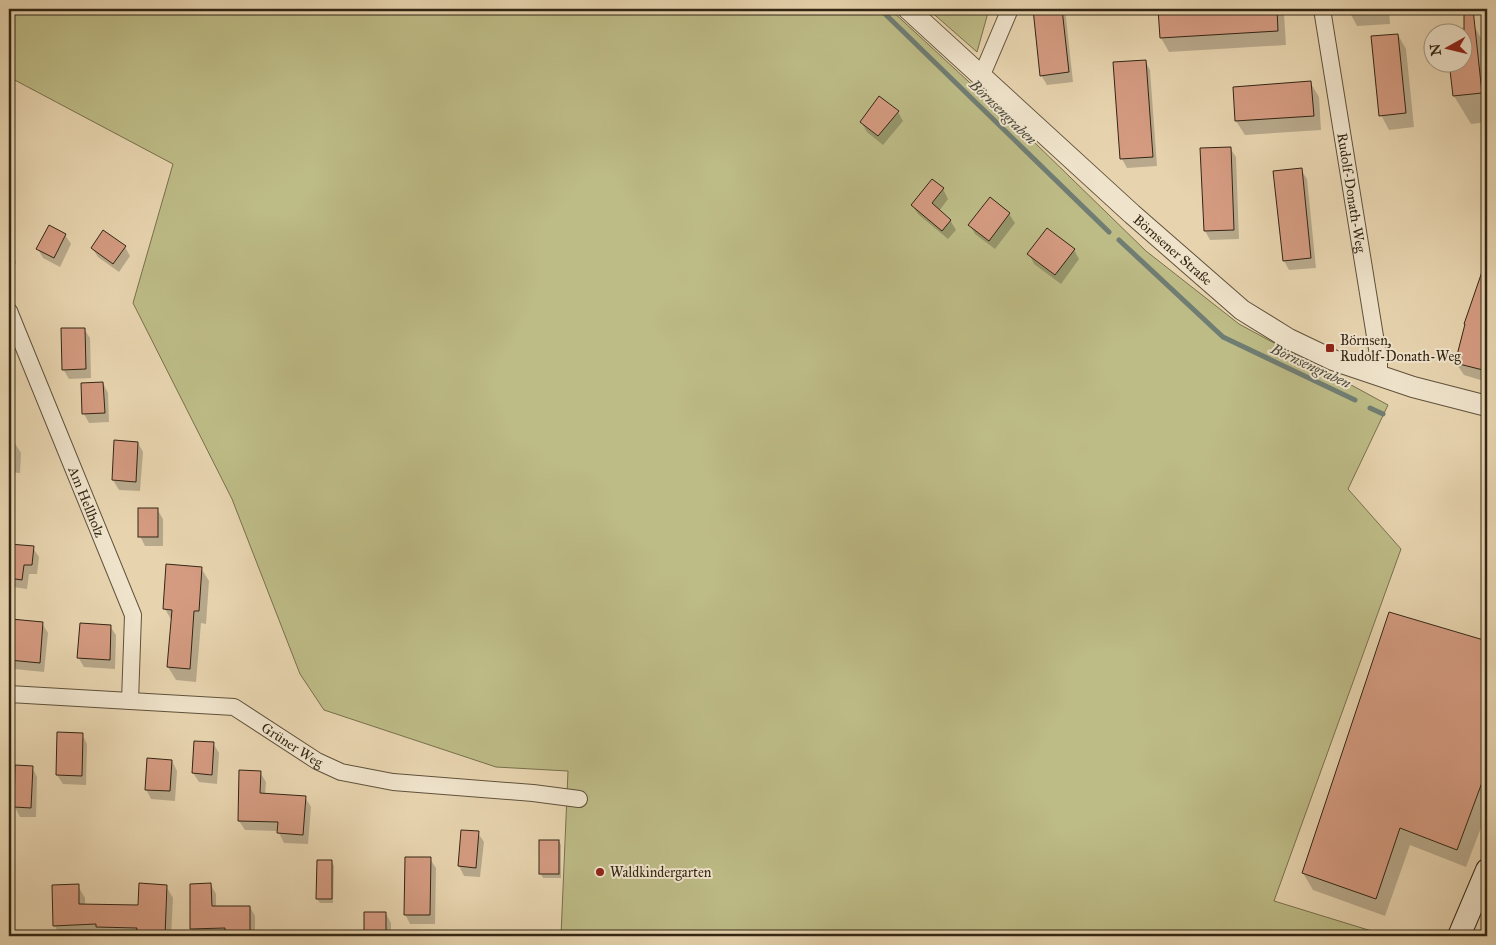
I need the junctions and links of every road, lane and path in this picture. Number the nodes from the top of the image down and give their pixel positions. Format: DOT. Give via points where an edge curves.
graph roads {
  1 [pos="908,9"];
  2 [pos="1010,9"];
  3 [pos="1322,9"];
  4 [pos="981,77"];
  5 [pos="9,311"];
  6 [pos="1380,376"];
  7 [pos="1487,406"];
  8 [pos="9,694"];
  9 [pos="130,701"];
  10 [pos="579,799"];
  11 [pos="1487,870"];
  12 [pos="1459,936"];
  1 -- 4 [label="street, Börnsener Straße"];
  2 -- 4 [label="street"];
  3 -- 6 [label="street, Rudolf-Donath-Weg"];
  4 -- 6 [label="street, Börnsener Straße" via="1242,310 1333,360"];
  5 -- 9 [label="street, Am Hellholz" via="133,615"];
  6 -- 7 [label="street, Börnsener Straße"];
  8 -- 9 [label="street, Grüner Weg"];
  9 -- 10 [label="street, Grüner Weg" via="234,707 317,761 358,776"];
  11 -- 12 [label="main road"];
}
